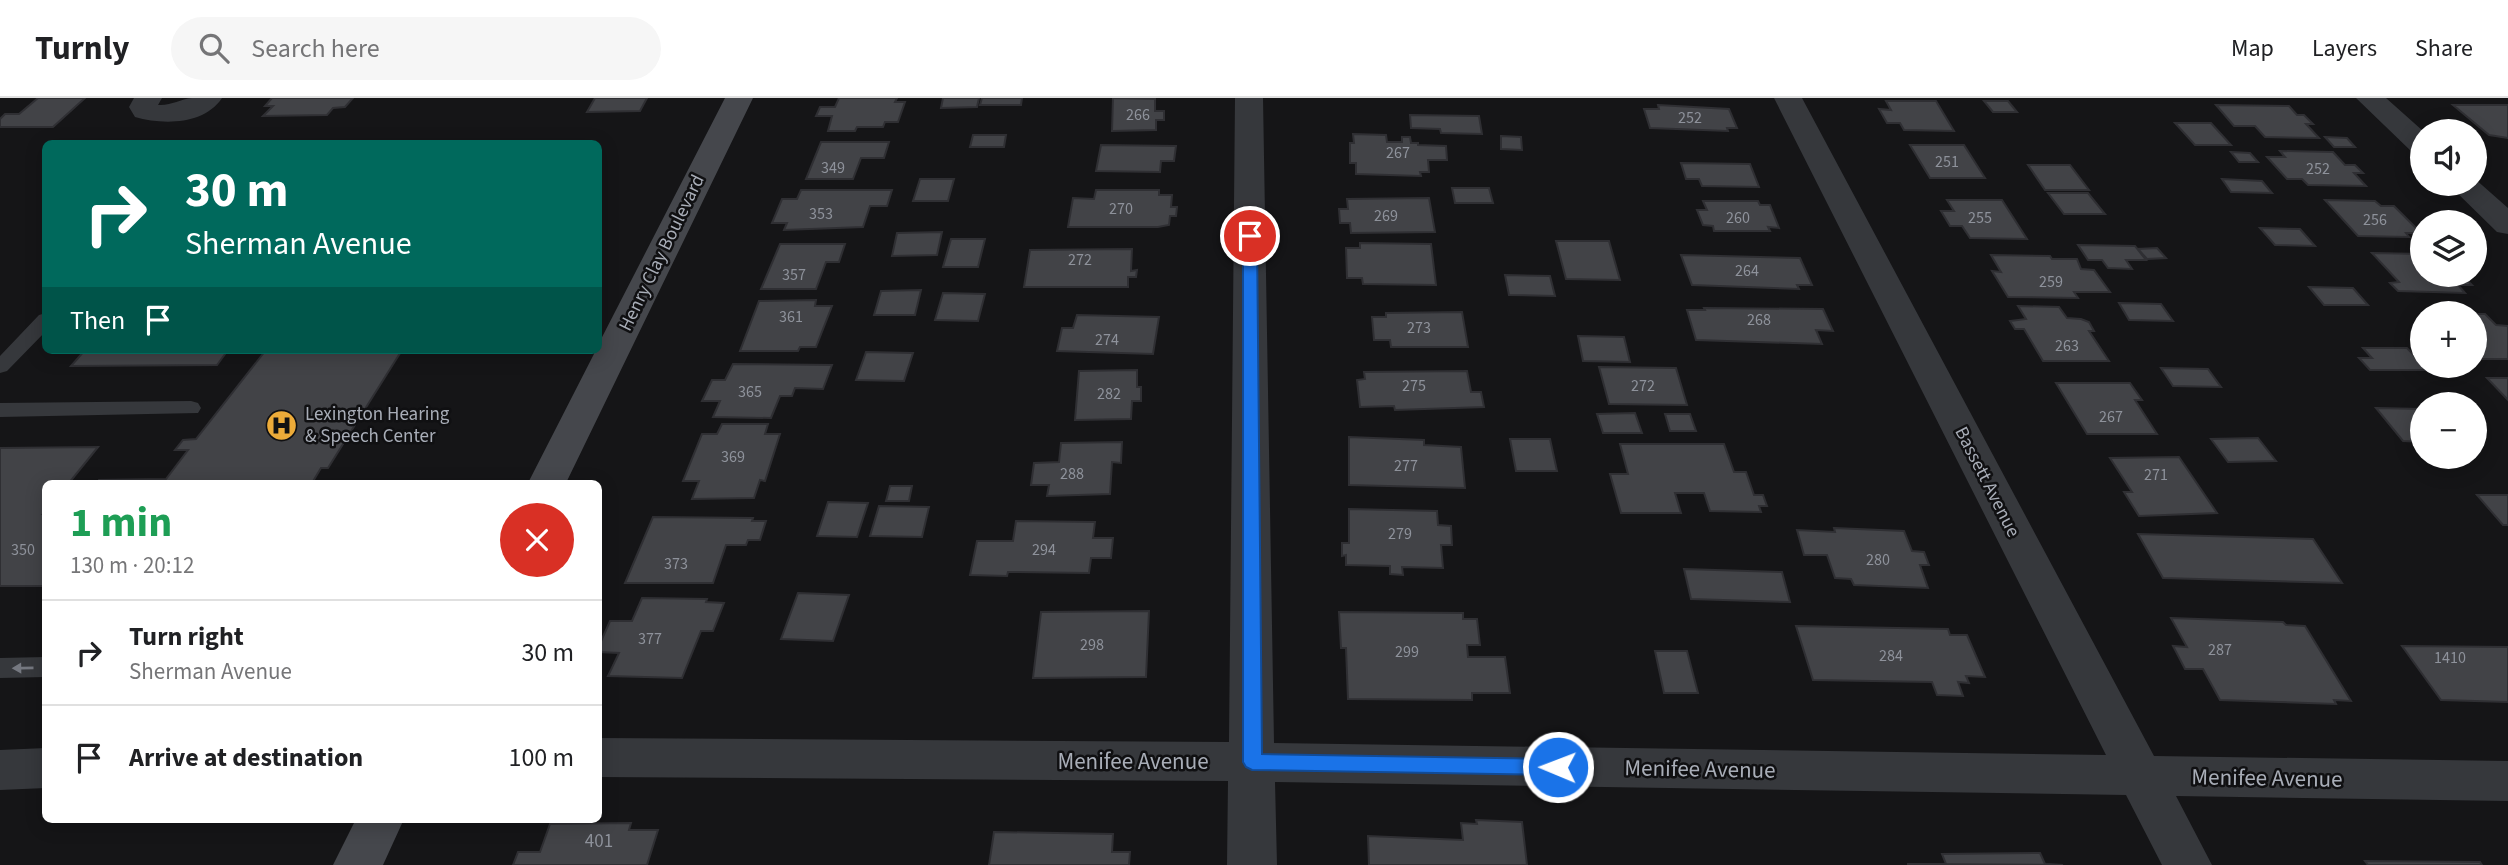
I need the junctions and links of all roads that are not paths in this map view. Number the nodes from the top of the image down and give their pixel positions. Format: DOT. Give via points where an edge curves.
graph roads {
  1 [pos="148,98"];
  2 [pos="208,98"];
  3 [pos="739,98"];
  4 [pos="1250,98"];
  5 [pos="1788,98"];
  6 [pos="2370,98"];
  7 [pos="2410,135"];
  8 [pos="2476,196"];
  9 [pos="2508,225"];
  10 [pos="42,323"];
  11 [pos="0,367"];
  12 [pos="191,408"];
  13 [pos="0,410"];
  14 [pos="548,480"];
  15 [pos="42,667"];
  16 [pos="0,668"];
  17 [pos="602,757"];
  18 [pos="1252,762"];
  19 [pos="42,768"];
  20 [pos="0,770"];
  21 [pos="2141,776"];
  22 [pos="2508,781"];
  23 [pos="378,823"];
  24 [pos="358,865"];
  25 [pos="1252,865"];
  26 [pos="2187,865"];
  1 -- 2 [label="street" via="145,111 161,114 193,107"];
  3 -- 14 [label="street, Henry Clay Boulevard"];
  4 -- 18 [label="street"];
  5 -- 21 [label="street, Bassett Avenue"];
  6 -- 7 [label="street"];
  8 -- 9 [label="street"];
  10 -- 11 [label="lane"];
  12 -- 13 [label="lane"];
  15 -- 16 [label="lane, one-way"];
  17 -- 18 [label="street, Menifee Avenue"];
  18 -- 21 [label="street, Menifee Avenue"];
  18 -- 25 [label="street"];
  19 -- 20 [label="street"];
  21 -- 22 [label="street, Menifee Avenue"];
  21 -- 26 [label="street, Bassett Avenue"];
  23 -- 24 [label="street"];
}
